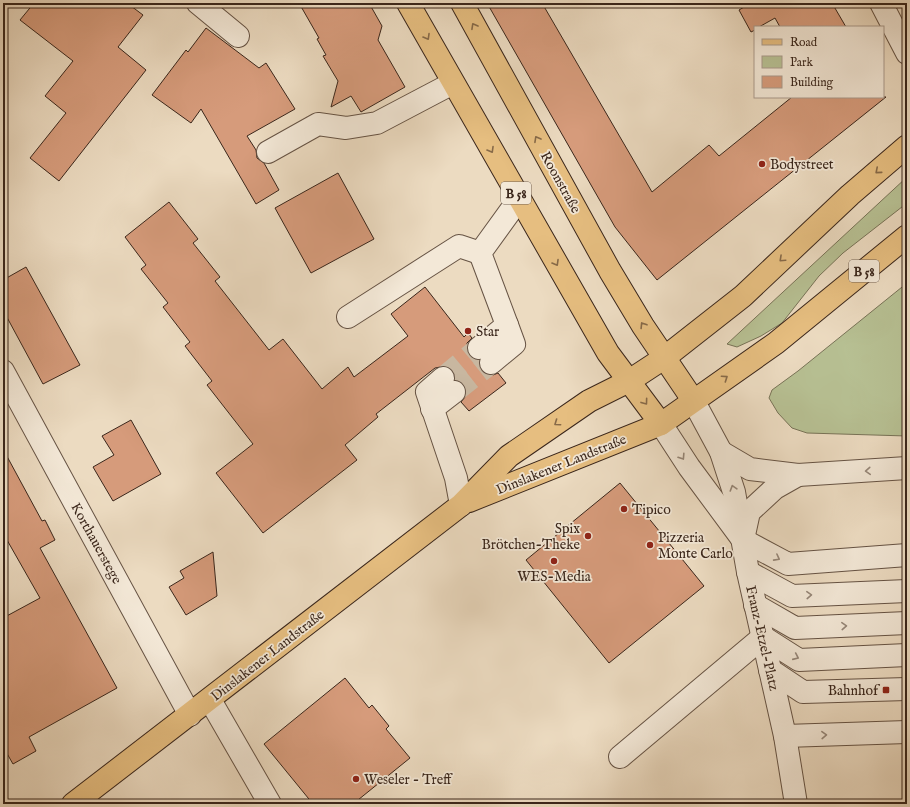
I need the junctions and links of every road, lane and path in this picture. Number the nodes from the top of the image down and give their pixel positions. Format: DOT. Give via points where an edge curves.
graph roads {
  1 [pos="198,3"];
  2 [pos="408,3"];
  3 [pos="462,3"];
  4 [pos="881,3"];
  5 [pos="238,36"];
  6 [pos="907,53"];
  7 [pos="453,83"];
  8 [pos="907,146"];
  9 [pos="268,152"];
  10 [pos="519,199"];
  11 [pos="907,236"];
  12 [pos="480,253"];
  13 [pos="348,317"];
  14 [pos="485,356"];
  15 [pos="664,358"];
  16 [pos="3,371"];
  17 [pos="629,381"];
  18 [pos="448,385"];
  19 [pos="693,400"];
  20 [pos="661,424"];
  21 [pos="721,452"];
  22 [pos="907,468"];
  23 [pos="798,475"];
  24 [pos="461,505"];
  25 [pos="743,540"];
  26 [pos="907,555"];
  27 [pos="748,572"];
  28 [pos="907,591"];
  29 [pos="755,605"];
  30 [pos="907,623"];
  31 [pos="763,638"];
  32 [pos="907,654"];
  33 [pos="770,670"];
  34 [pos="907,689"];
  35 [pos="210,700"];
  36 [pos="190,715"];
  37 [pos="907,732"];
  38 [pos="785,736"];
  39 [pos="620,757"];
  40 [pos="74,804"];
  41 [pos="270,804"];
  42 [pos="796,804"];
  1 -- 5 [label="street"];
  2 -- 7 [label="main road, B 58, one-way"];
  15 -- 3 [label="main road, Roonstraße, one-way" via="610,271"];
  4 -- 6 [label="street"];
  7 -- 9 [label="street" via="377,123 346,128 318,124"];
  7 -- 10 [label="main road, B 58, one-way"];
  8 -- 15 [label="main road, Dinslakener Landstraße, one-way" via="850,195 743,296"];
  10 -- 12 [label="street"];
  10 -- 17 [label="main road, B 58, one-way" via="608,353"];
  19 -- 11 [label="main road, B 58, one-way" via="776,343"];
  12 -- 13 [label="street" via="459,246"];
  12 -- 14 [label="street" via="507,325"];
  15 -- 17 [label="main road, Dinslakener Landstraße"];
  15 -- 19 [label="main road, Roonstraße"];
  16 -- 36 [label="street, Korthauerstege"];
  17 -- 20 [label="main road, B 58, one-way"];
  17 -- 24 [label="main road, Dinslakener Landstraße, one-way" via="589,401 509,456"];
  18 -- 24 [label="street" via="427,392 456,478"];
  19 -- 20 [label="main road, B 58"];
  19 -- 21 [label="street, Franz-Etzel-Platz"];
  20 -- 24 [label="main road, Dinslakener Landstraße"];
  20 -- 25 [label="street, Franz-Etzel-Platz, one-way"];
  21 -- 23 [label="street, Franz-Etzel-Platz" via="750,469"];
  25 -- 21 [label="street, Franz-Etzel-Platz, one-way" via="734,492"];
  22 -- 23 [label="street, Franz-Etzel-Platz, one-way"];
  23 -- 25 [label="street, Franz-Etzel-Platz" via="775,488 749,512"];
  24 -- 35 [label="main road, Dinslakener Landstraße"];
  25 -- 26 [label="street, one-way" via="788,564"];
  25 -- 27 [label="street, Franz-Etzel-Platz"];
  27 -- 28 [label="street, one-way" via="792,596"];
  27 -- 29 [label="street, Franz-Etzel-Platz"];
  29 -- 30 [label="street, one-way" via="795,628"];
  29 -- 31 [label="street, Franz-Etzel-Platz"];
  31 -- 32 [label="street, one-way" via="799,660"];
  31 -- 33 [label="street, Franz-Etzel-Platz"];
  31 -- 39 [label="street"];
  33 -- 34 [label="street" via="803,692"];
  33 -- 38 [label="street, Franz-Etzel-Platz"];
  35 -- 36 [label="main road, Dinslakener Landstraße"];
  35 -- 41 [label="street"];
  36 -- 40 [label="main road, Dinslakener Landstraße"];
  38 -- 37 [label="street, one-way"];
  38 -- 42 [label="street, Franz-Etzel-Platz"];
}
